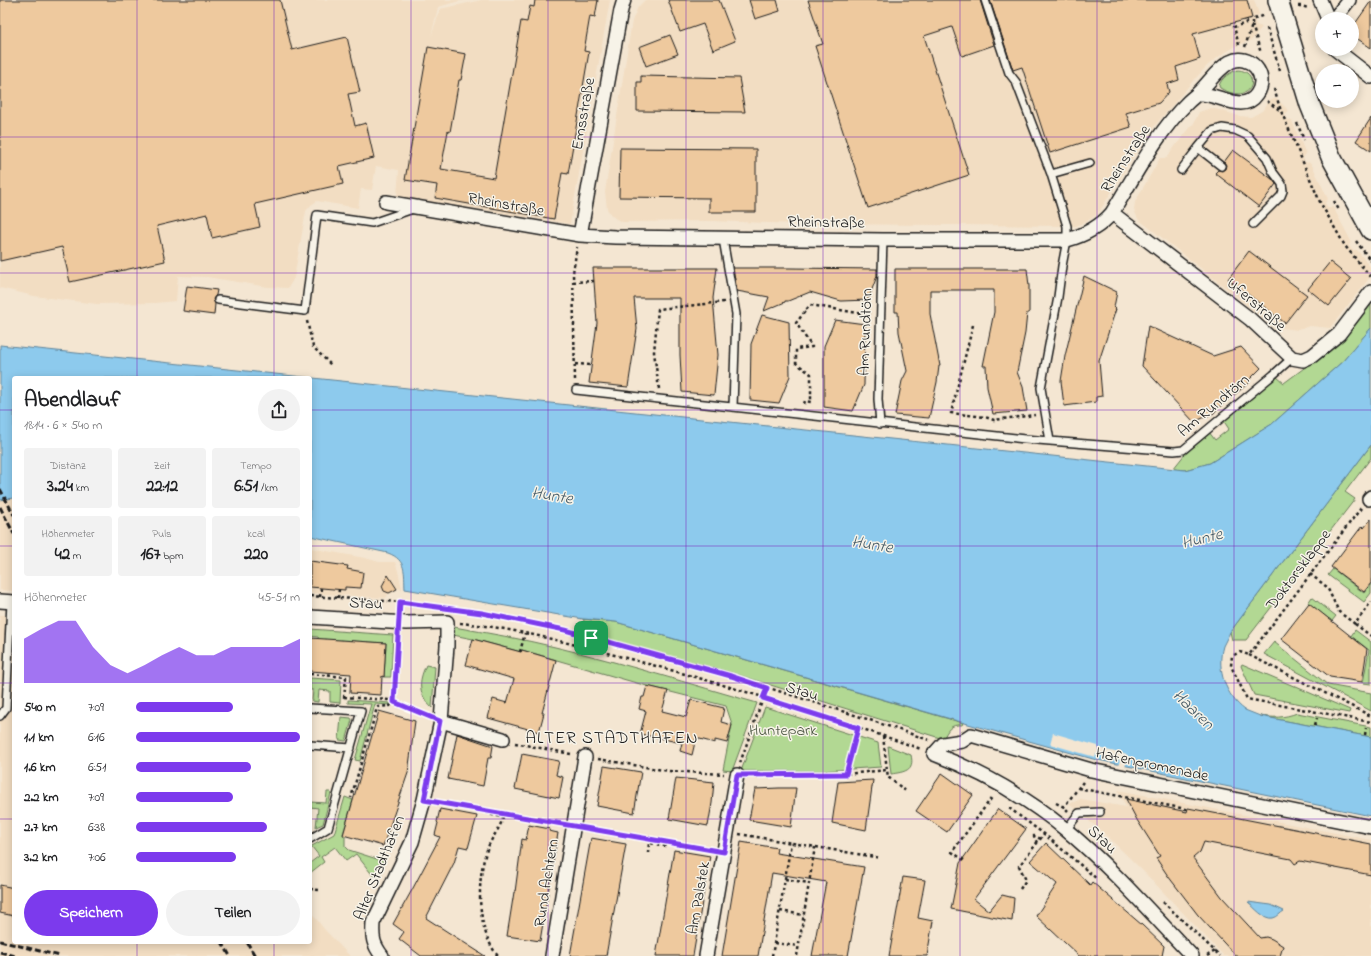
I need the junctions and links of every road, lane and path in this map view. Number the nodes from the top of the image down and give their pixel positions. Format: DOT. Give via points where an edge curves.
graph roads {
  1 [pos="624,0"];
  2 [pos="985,0"];
  3 [pos="1278,0"];
  4 [pos="1320,0"];
  5 [pos="1349,0"];
  6 [pos="1325,12"];
  7 [pos="1340,12"];
  8 [pos="1264,15"];
  9 [pos="1245,20"];
  10 [pos="1344,56"];
  11 [pos="1242,60"];
  12 [pos="1371,77"];
  13 [pos="1198,94"];
  14 [pos="1257,94"];
  15 [pos="1198,148"];
  16 [pos="1090,163"];
  17 [pos="1221,166"];
  18 [pos="1180,170"];
  19 [pos="1051,174"];
  20 [pos="386,202"];
  21 [pos="417,207"];
  22 [pos="1112,212"];
  23 [pos="1253,224"];
  24 [pos="1371,230"];
  25 [pos="580,235"];
  26 [pos="723,239"];
  27 [pos="883,240"];
  28 [pos="1067,240"];
  29 [pos="1371,277"];
  30 [pos="573,282"];
  31 [pos="594,282"];
  32 [pos="1371,292"];
  33 [pos="218,300"];
  34 [pos="733,301"];
  35 [pos="305,311"];
  36 [pos="880,317"];
  37 [pos="973,325"];
  38 [pos="1292,358"];
  39 [pos="575,364"];
  40 [pos="592,365"];
  41 [pos="332,366"];
  42 [pos="576,390"];
  43 [pos="660,400"];
  44 [pos="733,407"];
  45 [pos="804,408"];
  46 [pos="1046,414"];
  47 [pos="880,424"];
  48 [pos="1050,441"];
  49 [pos="1370,498"];
  50 [pos="1310,574"];
  51 [pos="321,588"];
  52 [pos="339,589"];
  53 [pos="312,596"];
  54 [pos="320,597"];
  55 [pos="338,598"];
  56 [pos="8,602"];
  57 [pos="400,602"];
  58 [pos="1371,602"];
  59 [pos="442,607"];
  60 [pos="449,608"];
  61 [pos="312,617"];
  62 [pos="447,622"];
  63 [pos="398,623"];
  64 [pos="1355,624"];
  65 [pos="525,633"];
  66 [pos="1371,636"];
  67 [pos="520,652"];
  68 [pos="1249,655"];
  69 [pos="312,674"];
  70 [pos="767,688"];
  71 [pos="344,697"];
  72 [pos="763,698"];
  73 [pos="394,702"];
  74 [pos="312,708"];
  75 [pos="344,710"];
  76 [pos="0,716"];
  77 [pos="1371,716"];
  78 [pos="1317,718"];
  79 [pos="440,721"];
  80 [pos="1371,722"];
  81 [pos="1315,725"];
  82 [pos="858,728"];
  83 [pos="1366,728"];
  84 [pos="1365,734"];
  85 [pos="884,736"];
  86 [pos="503,739"];
  87 [pos="312,745"];
  88 [pos="351,748"];
  89 [pos="939,749"];
  90 [pos="585,757"];
  91 [pos="887,770"];
  92 [pos="1091,770"];
  93 [pos="846,774"];
  94 [pos="737,775"];
  95 [pos="1001,785"];
  96 [pos="1078,788"];
  97 [pos="907,792"];
  98 [pos="987,792"];
  99 [pos="993,796"];
  100 [pos="352,798"];
  101 [pos="424,800"];
  102 [pos="1006,806"];
  103 [pos="488,811"];
  104 [pos="1186,811"];
  105 [pos="1100,812"];
  106 [pos="1054,821"];
  107 [pos="574,825"];
  108 [pos="1371,827"];
  109 [pos="1066,830"];
  110 [pos="727,832"];
  111 [pos="312,838"];
  112 [pos="666,842"];
  113 [pos="791,843"];
  114 [pos="1037,843"];
  115 [pos="815,847"];
  116 [pos="724,852"];
  117 [pos="648,853"];
  118 [pos="881,858"];
  119 [pos="964,860"];
  120 [pos="785,879"];
  121 [pos="1100,882"];
  122 [pos="809,883"];
  123 [pos="312,889"];
  124 [pos="1020,889"];
  125 [pos="319,890"];
  126 [pos="780,911"];
  127 [pos="804,915"];
  128 [pos="775,942"];
  129 [pos="798,946"];
  130 [pos="1215,951"];
  131 [pos="382,956"];
  132 [pos="498,956"];
  133 [pos="552,956"];
  134 [pos="706,956"];
  135 [pos="772,956"];
  136 [pos="797,956"];
  137 [pos="1192,956"];
  138 [pos="1206,956"];
  1 -- 25 [label="street, Emsstraße"];
  2 -- 19 [label="lane" via="1009,73 1016,82"];
  3 -- 24 [label="street" via="1310,105 1331,157"];
  4 -- 6 [label="street"];
  5 -- 7 [label="street"];
  8 -- 11 [label="path" via="1252,20"];
  9 -- 11 [label="path" via="1246,23 1234,26"];
  10 -- 12 [label="street"];
  11 -- 13 [label="street, Rheinstraße" via="1227,64"];
  11 -- 14 [label="street" via="1251,62 1260,73 1261,81"];
  13 -- 14 [label="street" via="1205,93 1240,104"];
  13 -- 22 [label="street, Rheinstraße" via="1166,128"];
  14 -- 29 [label="path" via="1281,111 1320,202 1345,246"];
  15 -- 17 [label="lane"];
  15 -- 18 [label="lane"];
  15 -- 23 [label="lane" via="1212,131 1222,128 1248,136 1267,158 1272,172 1282,184 1283,191"];
  16 -- 19 [label="lane"];
  19 -- 28 [label="lane" via="1067,226"];
  20 -- 21 [label="street, Rheinstraße"];
  21 -- 25 [label="street, Rheinstraße"];
  21 -- 35 [label="lane" via="372,223 317,215"];
  22 -- 28 [label="street, Rheinstraße" via="1090,232"];
  22 -- 38 [label="street, Uferstraße" via="1250,319"];
  25 -- 26 [label="street, Rheinstraße"];
  25 -- 30 [label="path" via="572,273"];
  26 -- 27 [label="street, Rheinstraße"];
  26 -- 34 [label="lane"];
  27 -- 28 [label="street, Rheinstraße"];
  27 -- 36 [label="lane, Am Rundtörn"];
  28 -- 46 [label="lane" via="1041,388"];
  30 -- 31 [label="path"];
  30 -- 39 [label="path"];
  32 -- 38 [label="street" via="1338,334 1312,356 1303,360"];
  33 -- 35 [label="lane"];
  34 -- 43 [label="path" via="658,309 654,352"];
  34 -- 44 [label="lane" via="736,314"];
  35 -- 41 [label="path" via="313,347"];
  36 -- 45 [label="path" via="810,305 796,323 812,347 796,349 796,363 811,374 811,402 804,401"];
  36 -- 47 [label="lane, Am Rundtörn"];
  37 -- 46 [label="path" via="952,413 985,416 994,420"];
  38 -- 48 [label="lane, Am Rundtörn" via="1182,450"];
  39 -- 40 [label="path"];
  39 -- 42 [label="path"];
  42 -- 43 [label="lane, Am Rundtörn"];
  43 -- 44 [label="lane, Am Rundtörn"];
  44 -- 47 [label="lane, Am Rundtörn"];
  46 -- 48 [label="lane"];
  47 -- 48 [label="lane, Am Rundtörn"];
  49 -- 50 [label="path, Doktorsklappe"];
  50 -- 64 [label="path" via="1327,587 1339,612"];
  50 -- 68 [label="path, Doktorsklappe"];
  51 -- 54 [label="path"];
  52 -- 55 [label="path"];
  53 -- 54 [label="path"];
  54 -- 55 [label="path"];
  55 -- 57 [label="path"];
  56 -- 76 [label="lane" via="6,708"];
  57 -- 59 [label="path"];
  57 -- 63 [label="path"];
  58 -- 64 [label="path"];
  60 -- 70 [label="path" via="565,630"];
  61 -- 63 [label="street, Stau"];
  62 -- 63 [label="street, Stau"];
  62 -- 65 [label="path, Stau"];
  62 -- 79 [label="street, Alter Stadthafen"];
  63 -- 73 [label="path"];
  64 -- 66 [label="path"];
  65 -- 67 [label="path"];
  65 -- 72 [label="path, Stau" via="653,665"];
  68 -- 77 [label="path"];
  68 -- 80 [label="path" via="1240,652 1232,656 1231,666 1247,698"];
  69 -- 71 [label="path" via="346,677"];
  70 -- 72 [label="path"];
  70 -- 89 [label="path" via="864,718"];
  71 -- 73 [label="path"];
  71 -- 75 [label="path"];
  72 -- 82 [label="path, Stau"];
  72 -- 94 [label="path"];
  73 -- 79 [label="path"];
  73 -- 100 [label="path" via="390,706 376,708"];
  74 -- 75 [label="lane"];
  75 -- 88 [label="lane" via="361,711"];
  78 -- 81 [label="path"];
  79 -- 86 [label="street"];
  79 -- 101 [label="street, Alter Stadthafen"];
  82 -- 85 [label="path, Stau"];
  82 -- 93 [label="path"];
  83 -- 84 [label="path"];
  85 -- 89 [label="path, Stau"];
  85 -- 91 [label="path"];
  86 -- 90 [label="path"];
  87 -- 88 [label="lane"];
  88 -- 111 [label="lane" via="328,828"];
  89 -- 92 [label="street, Hafenpromenade" via="971,735"];
  89 -- 95 [label="street, Stau"];
  90 -- 94 [label="path" via="669,771"];
  90 -- 107 [label="street, Rund Achtern"];
  91 -- 93 [label="path"];
  91 -- 97 [label="path" via="888,777"];
  92 -- 96 [label="path"];
  92 -- 108 [label="street, Hafenpromenade"];
  93 -- 94 [label="path"];
  94 -- 110 [label="street, Am Palstek"];
  95 -- 99 [label="path"];
  95 -- 106 [label="street, Stau"];
  96 -- 104 [label="path"];
  96 -- 106 [label="path"];
  98 -- 99 [label="path"];
  99 -- 119 [label="path" via="952,852"];
  101 -- 103 [label="path"];
  101 -- 131 [label="street, Alter Stadthafen" via="412,842 373,923 375,946"];
  102 -- 121 [label="path" via="1044,834"];
  103 -- 107 [label="path"];
  103 -- 132 [label="path" via="488,814 503,817 488,848 480,882 482,917 487,937"];
  105 -- 109 [label="lane" via="1079,813"];
  106 -- 109 [label="street, Stau"];
  107 -- 112 [label="path"];
  107 -- 133 [label="street, Rund Achtern"];
  109 -- 137 [label="street, Stau" via="1131,891"];
  110 -- 113 [label="path"];
  110 -- 116 [label="street, Am Palstek"];
  112 -- 116 [label="path"];
  112 -- 117 [label="path" via="666,846 649,843"];
  113 -- 115 [label="path"];
  113 -- 120 [label="path"];
  114 -- 124 [label="path" via="1019,866 1026,880"];
  115 -- 118 [label="path"];
  115 -- 122 [label="path"];
  116 -- 134 [label="street, Am Palstek"];
  120 -- 122 [label="path"];
  120 -- 126 [label="path"];
  122 -- 127 [label="path"];
  123 -- 125 [label="path"];
  126 -- 127 [label="path"];
  126 -- 128 [label="path"];
  127 -- 129 [label="path"];
  128 -- 129 [label="path"];
  128 -- 135 [label="path"];
  129 -- 136 [label="path"];
  130 -- 138 [label="path"];
}
